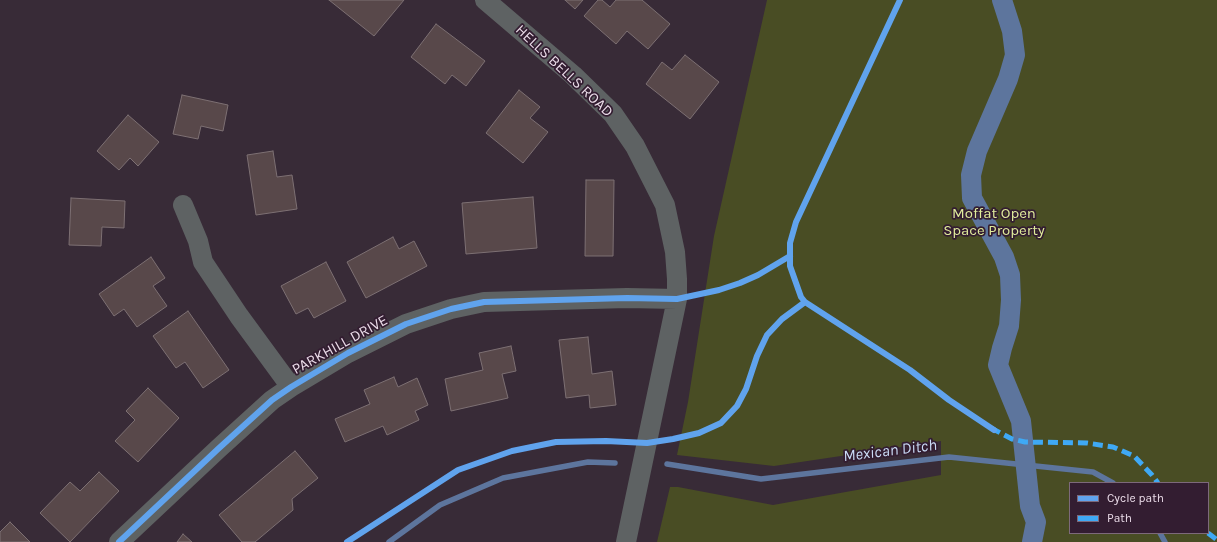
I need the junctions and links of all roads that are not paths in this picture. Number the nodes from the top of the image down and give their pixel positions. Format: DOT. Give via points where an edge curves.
graph roads {
  1 [pos="485,0"];
  2 [pos="183,205"];
  3 [pos="677,299"];
  4 [pos="291,387"];
  5 [pos="119,542"];
  6 [pos="626,542"];
  1 -- 3 [label="street, HELLS BELLS ROAD" via="573,75 613,114 635,146 665,205 675,252"];
  2 -- 4 [label="street" via="198,241 203,262"];
  3 -- 4 [label="street, PARKHILL DRIVE" via="484,302 451,309 406,324"];
  3 -- 6 [label="street, HELLS BELLS ROAD"];
  4 -- 5 [label="street, PARKHILL DRIVE" via="272,400"];
}
